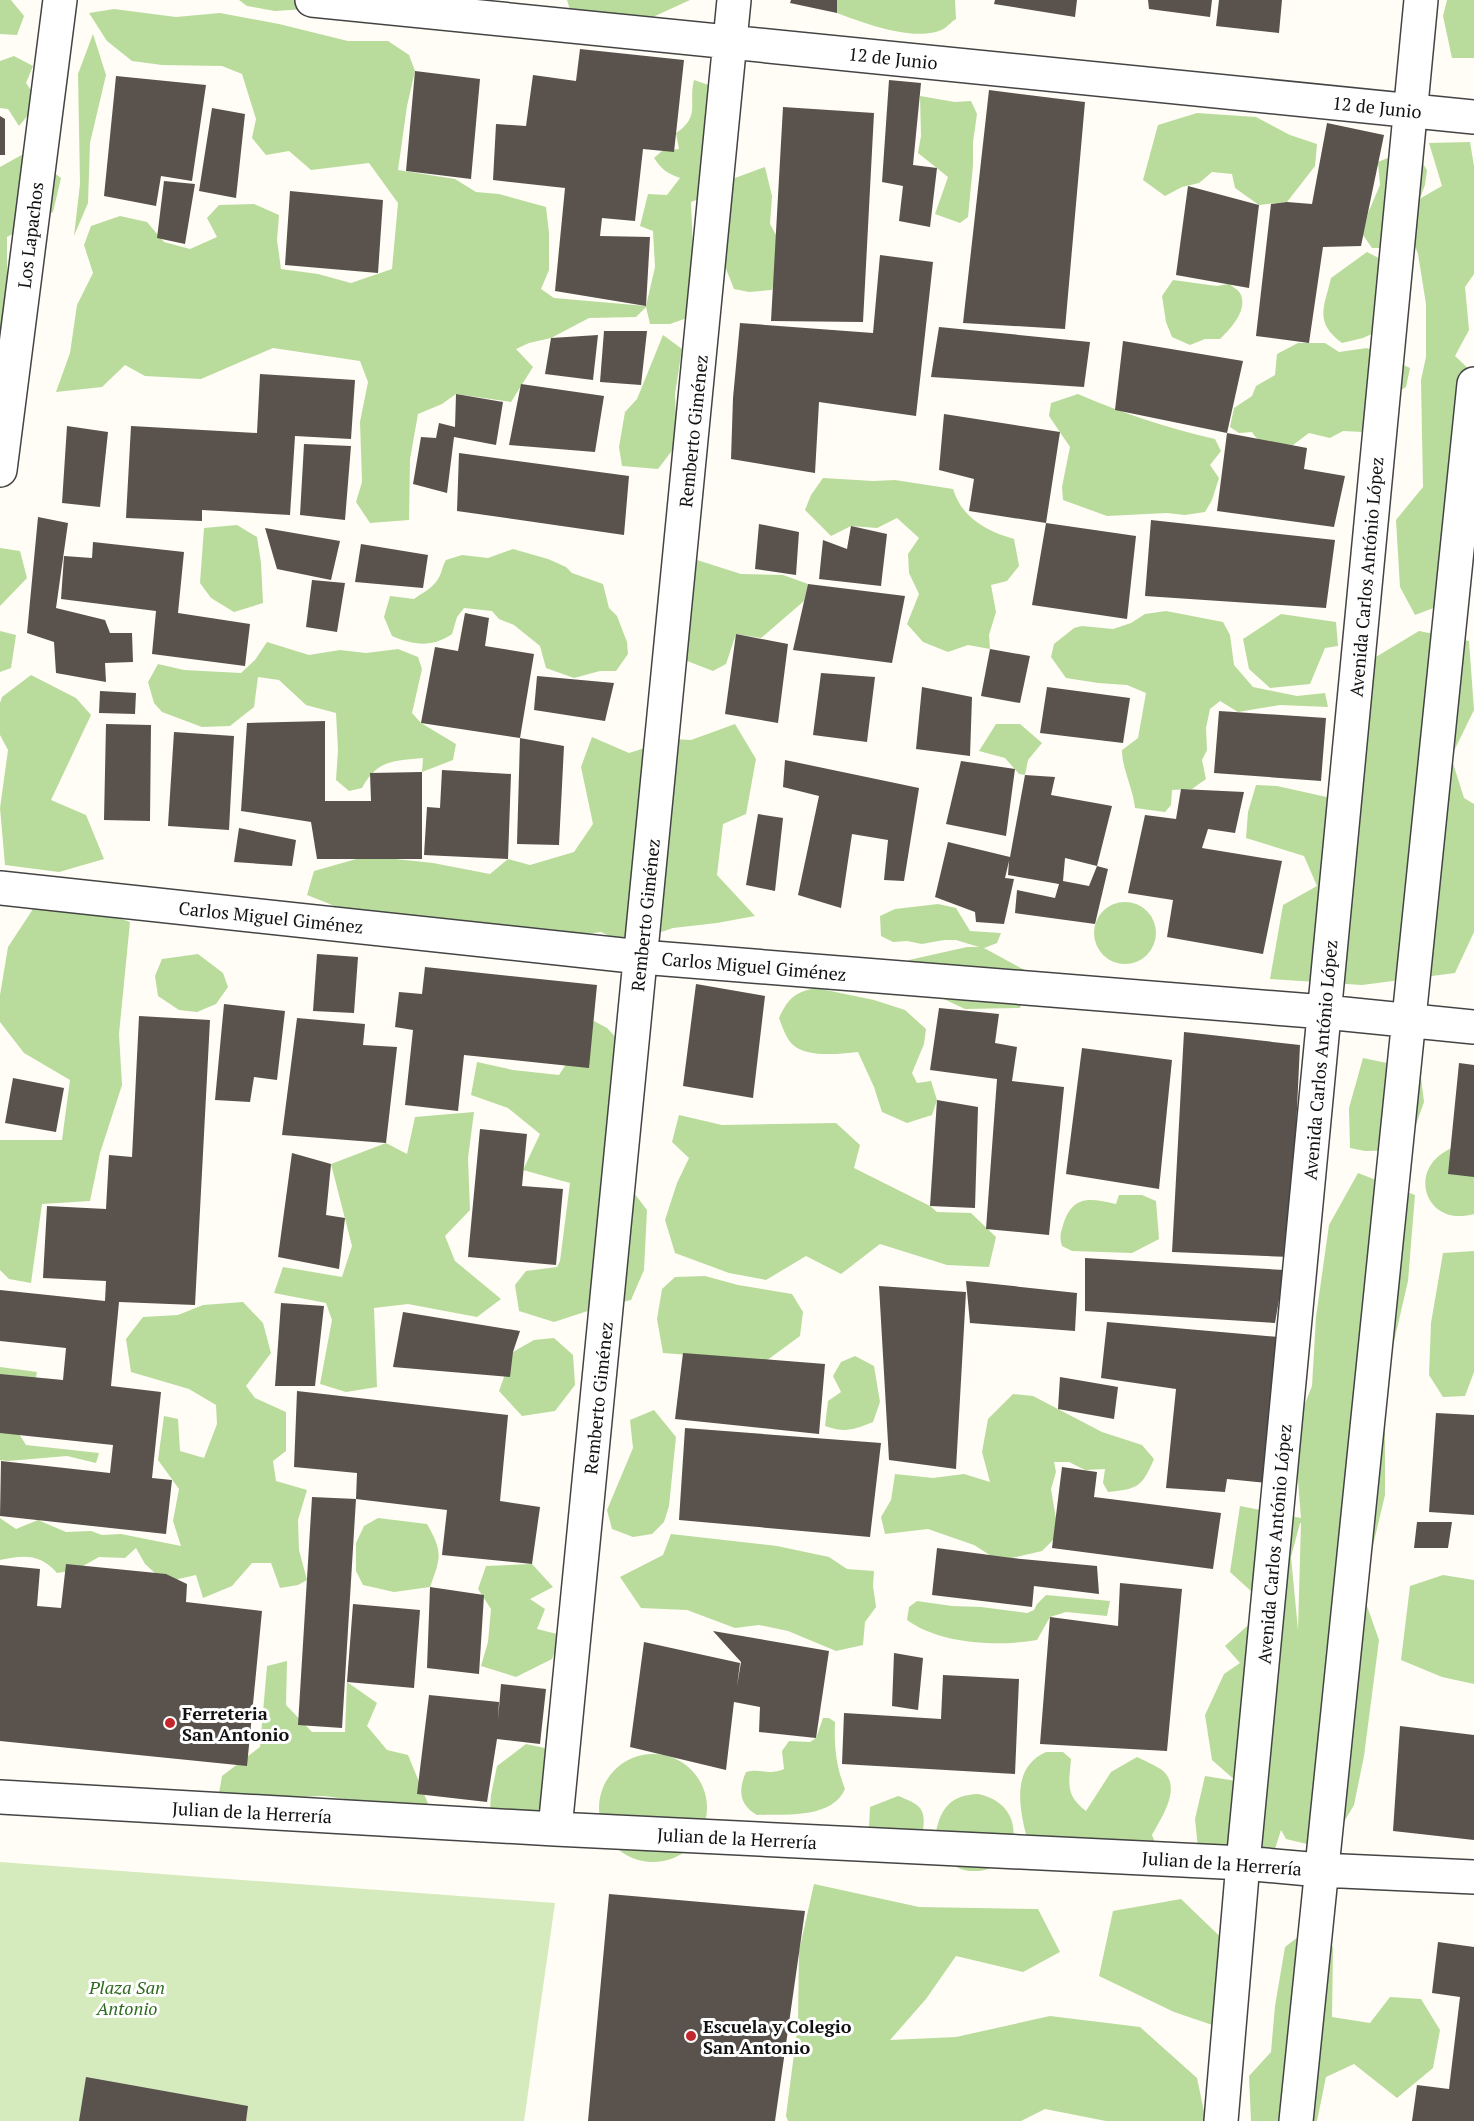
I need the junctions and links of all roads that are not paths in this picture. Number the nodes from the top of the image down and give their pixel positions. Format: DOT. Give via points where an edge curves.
graph roads {
  1 [pos="60,0"];
  2 [pos="312,0"];
  3 [pos="734,0"];
  4 [pos="1421,0"];
  5 [pos="731,42"];
  6 [pos="1411,110"];
  7 [pos="1474,117"];
  8 [pos="1474,384"];
  9 [pos="0,470"];
  10 [pos="0,888"];
  11 [pos="641,957"];
  12 [pos="1325,1012"];
  13 [pos="1408,1021"];
  14 [pos="1474,1027"];
  15 [pos="0,1797"];
  16 [pos="555,1829"];
  17 [pos="1243,1863"];
  18 [pos="1320,1870"];
  19 [pos="1474,1877"];
  20 [pos="1221,2121"];
  21 [pos="1296,2121"];
  1 -- 9 [label="street, Los Lapachos"];
  2 -- 5 [label="street, 12 de Junio"];
  3 -- 5 [label="street, Remberto Giménez"];
  4 -- 6 [label="street, Avenida Carlos António López"];
  5 -- 6 [label="street, 12 de Junio"];
  5 -- 11 [label="street, Remberto Giménez"];
  6 -- 7 [label="street, 12 de Junio"];
  6 -- 12 [label="street, Avenida Carlos António López"];
  8 -- 13 [label="street"];
  10 -- 11 [label="street, Carlos Miguel Giménez"];
  11 -- 12 [label="street, Carlos Miguel Giménez"];
  11 -- 16 [label="street, Remberto Giménez"];
  12 -- 13 [label="street, Carlos Miguel Giménez"];
  12 -- 17 [label="street, Avenida Carlos António López"];
  13 -- 14 [label="street, Carlos Miguel Giménez"];
  13 -- 18 [label="street"];
  15 -- 16 [label="street, Julian de la Herrería"];
  16 -- 17 [label="street, Julian de la Herrería"];
  17 -- 18 [label="street, Julian de la Herrería"];
  17 -- 20 [label="street, Avenida Carlos António López"];
  18 -- 19 [label="street, Julian de la Herrería"];
  18 -- 21 [label="street"];
}
